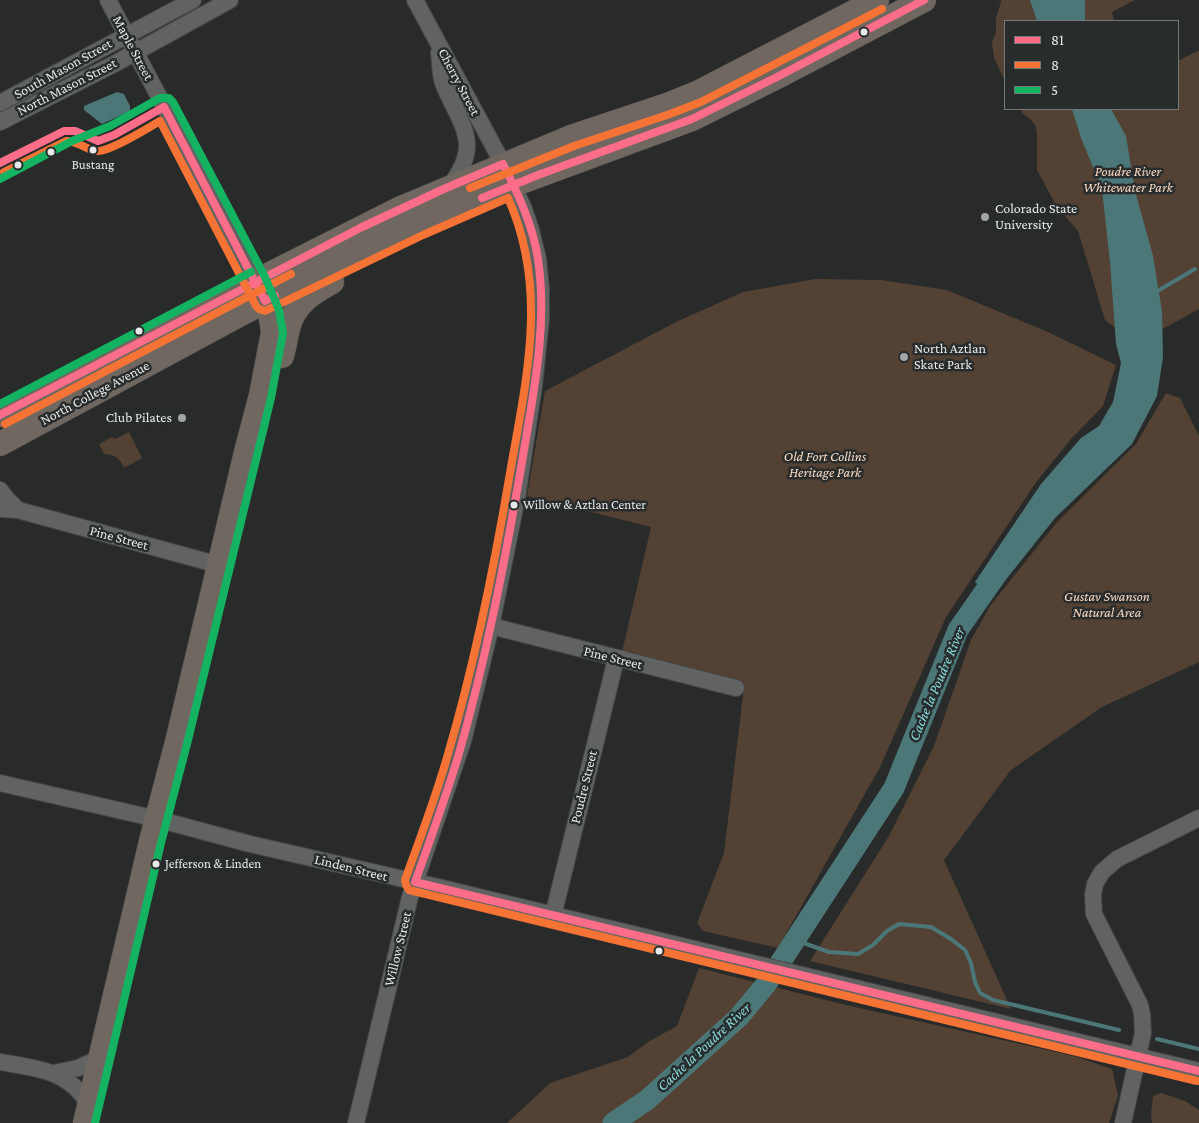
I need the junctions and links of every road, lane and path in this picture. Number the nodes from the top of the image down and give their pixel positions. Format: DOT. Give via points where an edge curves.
graph roads {
  1 [pos="108,0"];
  2 [pos="193,0"];
  3 [pos="230,0"];
  4 [pos="415,0"];
  5 [pos="877,0"];
  6 [pos="924,0"];
  7 [pos="126,35"];
  8 [pos="438,42"];
  9 [pos="135,52"];
  10 [pos="0,103"];
  11 [pos="0,122"];
  12 [pos="503,164"];
  13 [pos="513,185"];
  14 [pos="448,187"];
  15 [pos="377,245"];
  16 [pos="260,291"];
  17 [pos="262,395"];
  18 [pos="0,415"];
  19 [pos="3,445"];
  20 [pos="0,490"];
  21 [pos="0,509"];
  22 [pos="18,510"];
  23 [pos="220,565"];
  24 [pos="491,626"];
  25 [pos="616,659"];
  26 [pos="736,688"];
  27 [pos="0,783"];
  28 [pos="1199,818"];
  29 [pos="156,819"];
  30 [pos="415,882"];
  31 [pos="553,916"];
  32 [pos="1138,1056"];
  33 [pos="100,1058"];
  34 [pos="0,1062"];
  35 [pos="1199,1071"];
  36 [pos="54,1073"];
  37 [pos="87,1114"];
  38 [pos="356,1123"];
  39 [pos="1123,1123"];
  1 -- 7 [label="street, Maple Street"];
  2 -- 7 [label="street, South Mason Street"];
  3 -- 9 [label="street, North Mason Street"];
  4 -- 8 [label="street, Cherry Street"];
  5 -- 12 [label="highway, North College Avenue" via="697,93"];
  6 -- 13 [label="highway, North College Avenue" via="692,119"];
  7 -- 9 [label="street, Maple Street"];
  7 -- 10 [label="street, South Mason Street"];
  8 -- 12 [label="street, Cherry Street"];
  8 -- 14 [label="street" via="442,81 467,139 463,165"];
  9 -- 11 [label="street, North Mason Street"];
  9 -- 16 [label="street, Maple Street"];
  12 -- 13 [label="street, Willow Street"];
  12 -- 14 [label="highway, North College Avenue"];
  13 -- 15 [label="highway, North College Avenue"];
  13 -- 24 [label="street, Willow Street" via="535,244 541,319 517,498"];
  14 -- 16 [label="highway, North College Avenue" via="375,220"];
  15 -- 16 [label="highway, North College Avenue"];
  15 -- 17 [label="highway" via="349,273 300,303 289,325 276,376"];
  16 -- 17 [label="highway" via="270,313 273,332"];
  16 -- 18 [label="highway, North College Avenue"];
  16 -- 19 [label="highway, North College Avenue"];
  17 -- 23 [label="highway"];
  20 -- 22 [label="street"];
  21 -- 22 [label="street, Pine Street"];
  22 -- 23 [label="street, Pine Street"];
  23 -- 29 [label="highway"];
  24 -- 25 [label="street, Pine Street"];
  24 -- 30 [label="street, Willow Street" via="463,740"];
  25 -- 26 [label="street, Pine Street"];
  25 -- 31 [label="street, Poudre Street"];
  27 -- 29 [label="street, Linden Street"];
  28 -- 32 [label="street" via="1117,859 1102,872 1095,884 1094,914 1140,1005 1143,1033"];
  29 -- 30 [label="street, Linden Street"];
  29 -- 33 [label="highway"];
  30 -- 31 [label="street, Linden Street"];
  30 -- 38 [label="street, Willow Street"];
  31 -- 32 [label="street, Linden Street"];
  32 -- 35 [label="street, Linden Street"];
  32 -- 39 [label="street"];
  33 -- 36 [label="street" via="78,1068"];
  33 -- 37 [label="highway"];
  34 -- 36 [label="street"];
  36 -- 37 [label="street" via="83,1095"];
}
